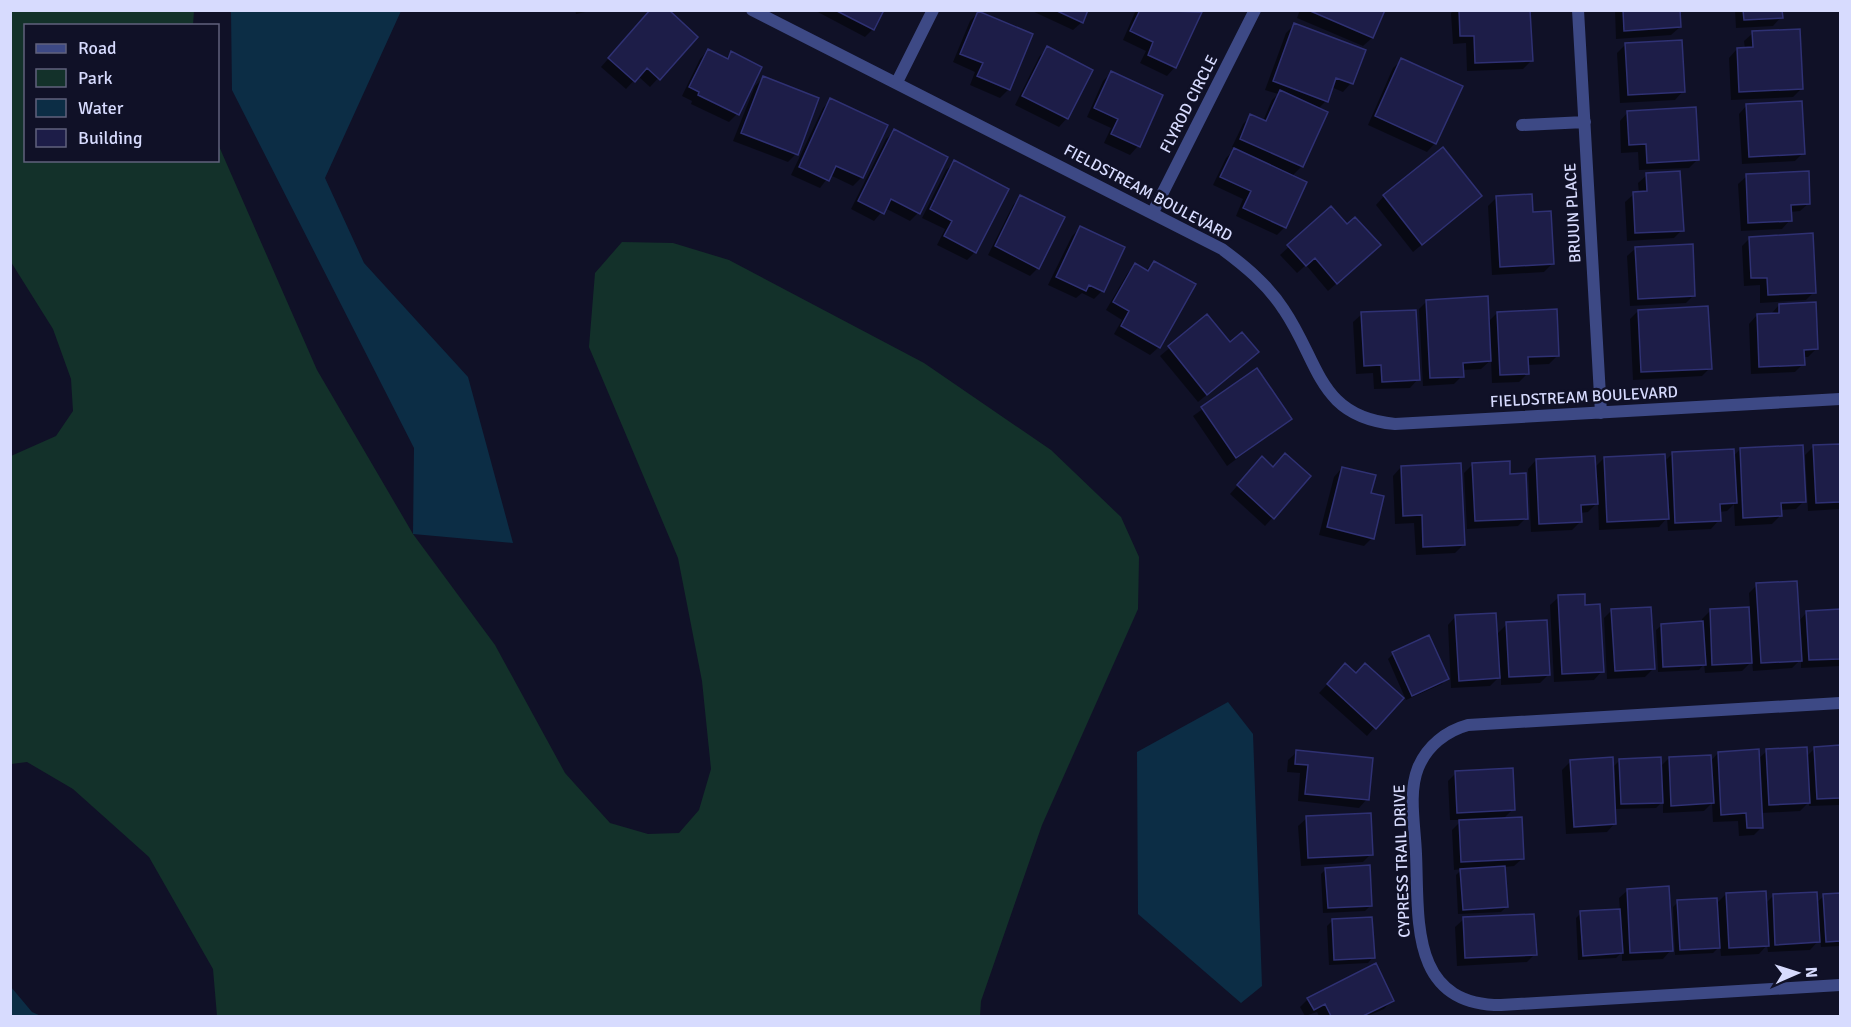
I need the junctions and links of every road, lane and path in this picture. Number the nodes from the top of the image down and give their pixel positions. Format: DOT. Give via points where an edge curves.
graph roads {
  1 [pos="752,10"];
  2 [pos="933,10"];
  3 [pos="1255,10"];
  4 [pos="1578,10"];
  5 [pos="897,82"];
  6 [pos="1585,122"];
  7 [pos="1522,125"];
  8 [pos="1153,212"];
  9 [pos="1840,399"];
  10 [pos="1601,413"];
  11 [pos="1840,703"];
  12 [pos="1840,985"];
  1 -- 5 [label="street, FIELDSTREAM BOULEVARD"];
  2 -- 5 [label="street"];
  3 -- 8 [label="street, FLYROD CIRCLE"];
  4 -- 6 [label="street, BRUUN PLACE"];
  5 -- 8 [label="street, FIELDSTREAM BOULEVARD"];
  6 -- 7 [label="street"];
  6 -- 10 [label="street, BRUUN PLACE"];
  8 -- 10 [label="street, FIELDSTREAM BOULEVARD" via="1208,240 1248,269 1283,308 1324,388 1352,414 1395,424"];
  9 -- 10 [label="street, FIELDSTREAM BOULEVARD"];
  11 -- 12 [label="street, CYPRESS TRAIL DRIVE" via="1468,725 1445,735 1430,748 1417,769 1413,796 1422,948 1434,976 1463,999 1501,1005"];
}
